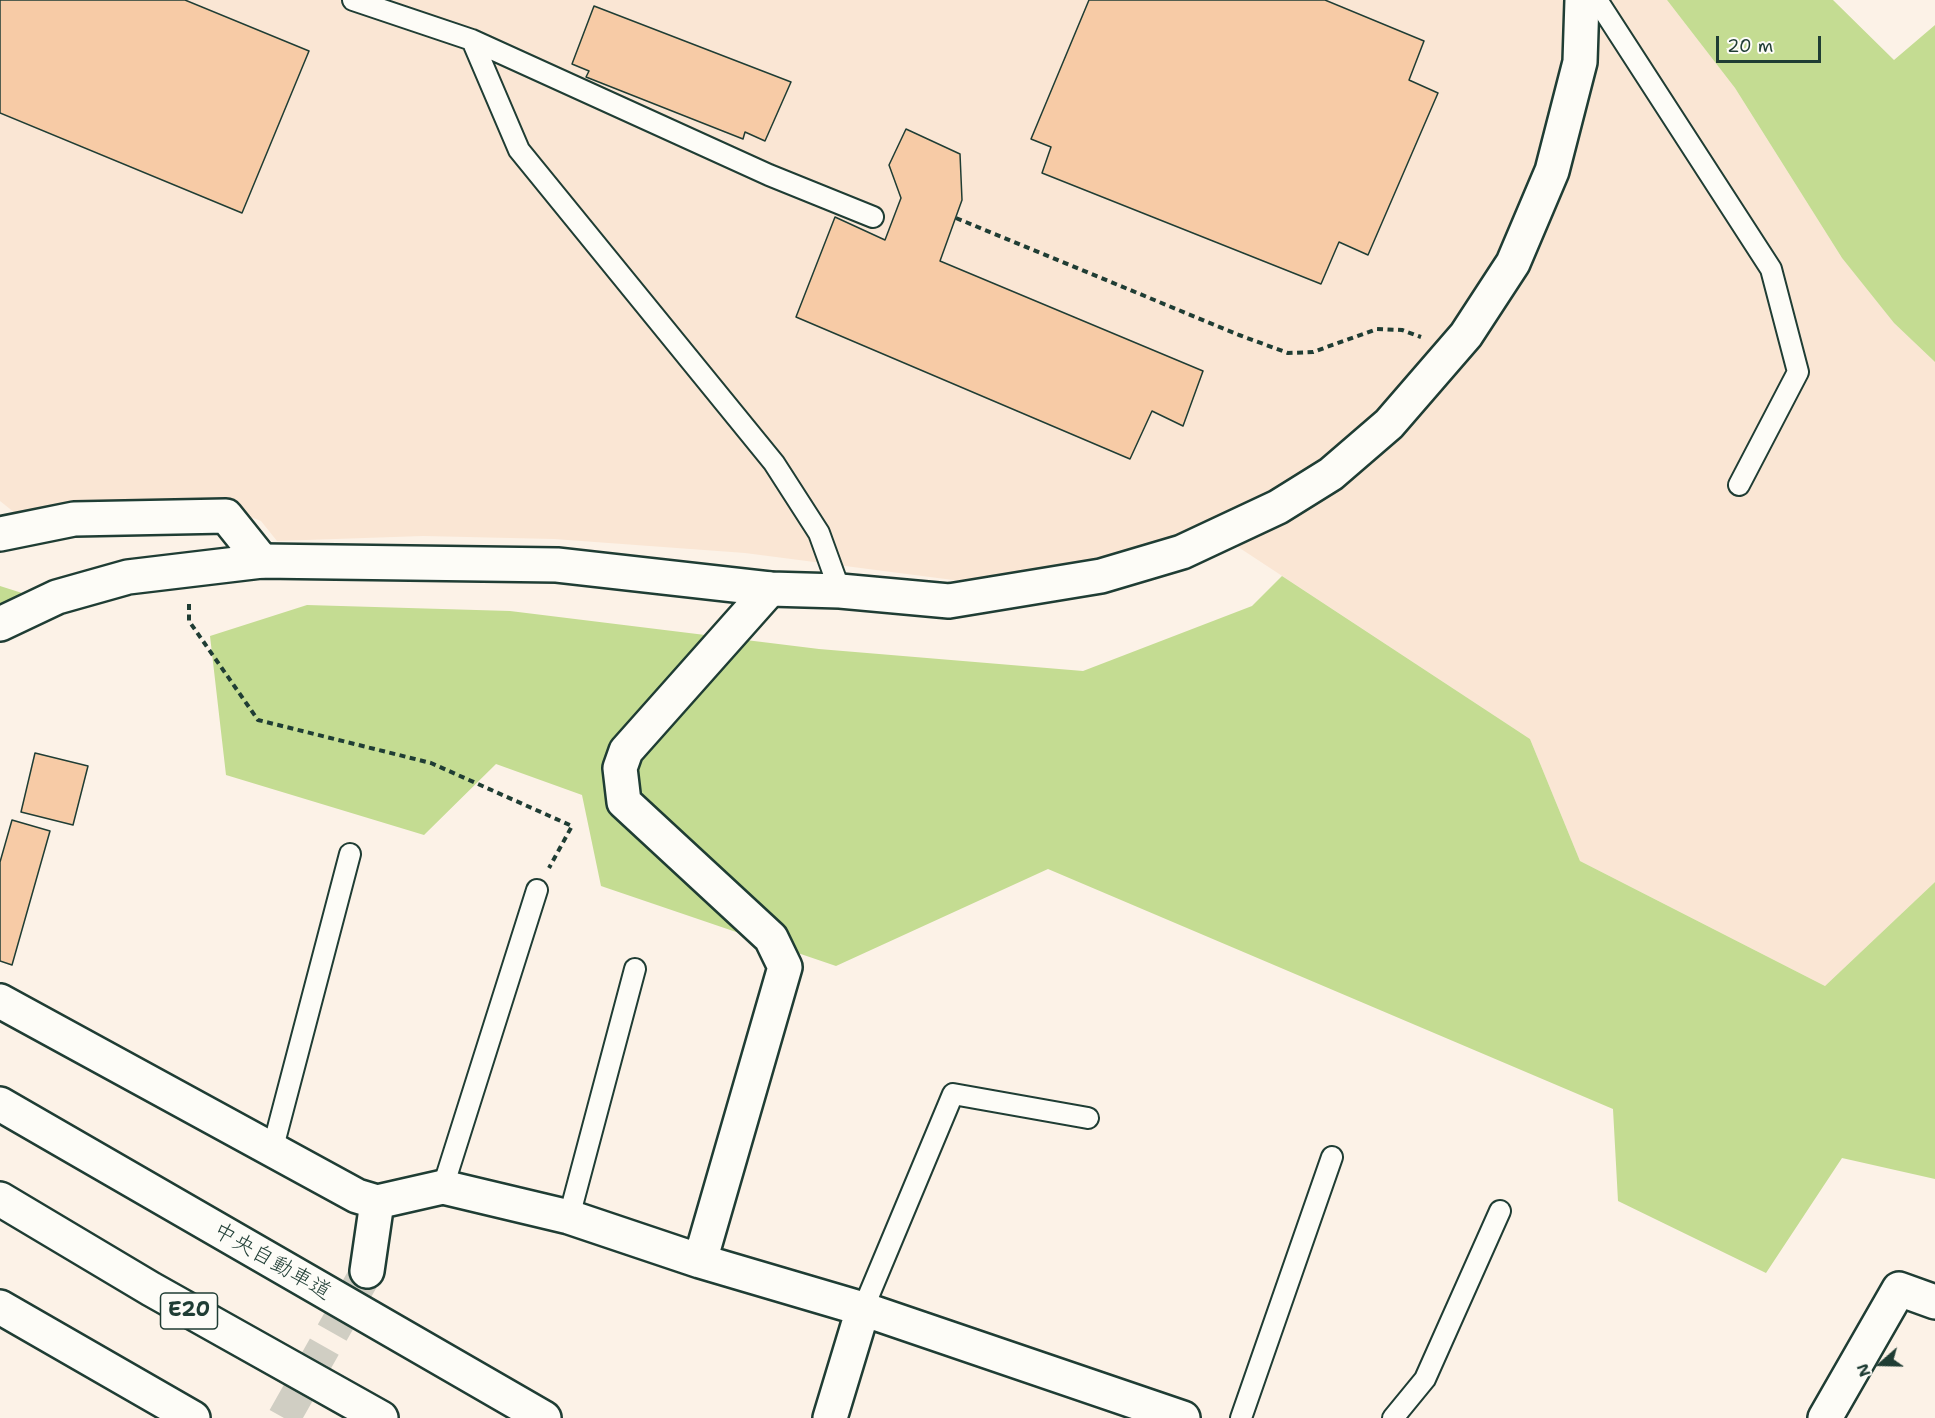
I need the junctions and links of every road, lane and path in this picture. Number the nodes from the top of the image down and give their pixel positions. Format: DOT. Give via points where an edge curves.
graph roads {
  1 [pos="353,0"];
  2 [pos="1581,0"];
  3 [pos="1598,0"];
  4 [pos="472,40"];
  5 [pos="873,217"];
  6 [pos="956,218"];
  7 [pos="1449,354"];
  8 [pos="1739,485"];
  9 [pos="0,534"];
  10 [pos="262,561"];
  11 [pos="190,568"];
  12 [pos="770,589"];
  13 [pos="840,591"];
  14 [pos="0,624"];
  15 [pos="350,854"];
  16 [pos="537,890"];
  17 [pos="635,969"];
  18 [pos="0,1001"];
  19 [pos="0,1104"];
  20 [pos="1088,1118"];
  21 [pos="272,1151"];
  22 [pos="1332,1157"];
  23 [pos="443,1187"];
  24 [pos="0,1199"];
  25 [pos="377,1202"];
  26 [pos="1500,1211"];
  27 [pos="569,1217"];
  28 [pos="700,1261"];
  29 [pos="368,1271"];
  30 [pos="1935,1302"];
  31 [pos="0,1306"];
  32 [pos="863,1309"];
  33 [pos="193,1418"];
  34 [pos="381,1418"];
  35 [pos="544,1418"];
  36 [pos="830,1418"];
  37 [pos="1183,1418"];
  38 [pos="1240,1418"];
  39 [pos="1393,1418"];
  40 [pos="1825,1418"];
  1 -- 4 [label="lane"];
  2 -- 7 [label="main road" via="1580,62 1552,171 1513,263"];
  3 -- 8 [label="lane" via="1771,269 1798,372"];
  4 -- 5 [label="lane" via="770,175"];
  4 -- 13 [label="lane" via="519,150 774,463 819,533"];
  6 -- 7 [label="path" via="1288,353 1313,352 1377,329 1402,330 1431,341"];
  7 -- 13 [label="main road" via="1389,424 1331,474 1278,507 1182,552 1101,576 949,602"];
  9 -- 10 [label="main road" via="74,519 226,516"];
  10 -- 11 [label="main road"];
  10 -- 12 [label="main road" via="557,565"];
  11 -- 14 [label="main road" via="129,577 57,597"];
  11 -- 16 [label="path" via="189,621 258,720 431,763 572,826"];
  12 -- 13 [label="main road"];
  12 -- 28 [label="main road" via="626,751 620,768 624,802 771,939 784,967"];
  15 -- 21 [label="lane"];
  16 -- 23 [label="lane"];
  17 -- 27 [label="lane"];
  18 -- 21 [label="main road"];
  19 -- 35 [label="main road, 中央自動車道"];
  20 -- 32 [label="lane" via="953,1094"];
  21 -- 25 [label="main road" via="357,1196"];
  22 -- 38 [label="lane"];
  23 -- 25 [label="main road"];
  23 -- 27 [label="main road"];
  24 -- 34 [label="main road, E20"];
  25 -- 29 [label="main road"];
  26 -- 39 [label="lane" via="1425,1379"];
  27 -- 28 [label="main road"];
  28 -- 32 [label="main road"];
  30 -- 40 [label="main road" via="1899,1290"];
  31 -- 33 [label="main road"];
  32 -- 36 [label="main road"];
  32 -- 37 [label="main road"];
}
